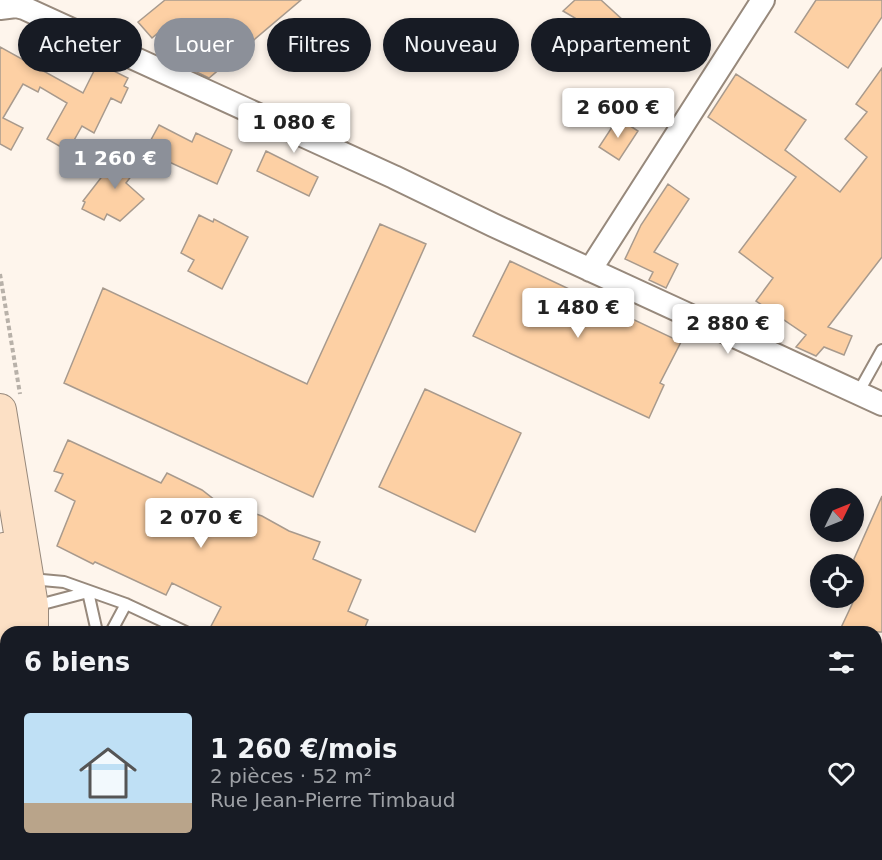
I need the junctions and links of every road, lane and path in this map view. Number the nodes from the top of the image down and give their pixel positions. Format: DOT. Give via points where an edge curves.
graph roads {
  1 [pos="764,0"];
  2 [pos="0,8"];
  3 [pos="590,270"];
  4 [pos="882,350"];
  5 [pos="858,393"];
  6 [pos="882,404"];
  7 [pos="0,410"];
  8 [pos="0,521"];
  9 [pos="88,592"];
  10 [pos="15,604"];
  11 [pos="126,604"];
  12 [pos="96,626"];
  13 [pos="114,626"];
  14 [pos="173,626"];
  1 -- 3 [label="street"];
  2 -- 3 [label="street" via="24,8"];
  3 -- 5 [label="street"];
  4 -- 5 [label="lane"];
  5 -- 6 [label="street"];
  7 -- 10 [label="main road"];
  8 -- 10 [label="main road"];
  9 -- 10 [label="lane"];
  9 -- 10 [label="lane" via="64,582"];
  9 -- 11 [label="lane"];
  9 -- 12 [label="lane"];
  11 -- 13 [label="lane"];
  11 -- 14 [label="lane"];
}
